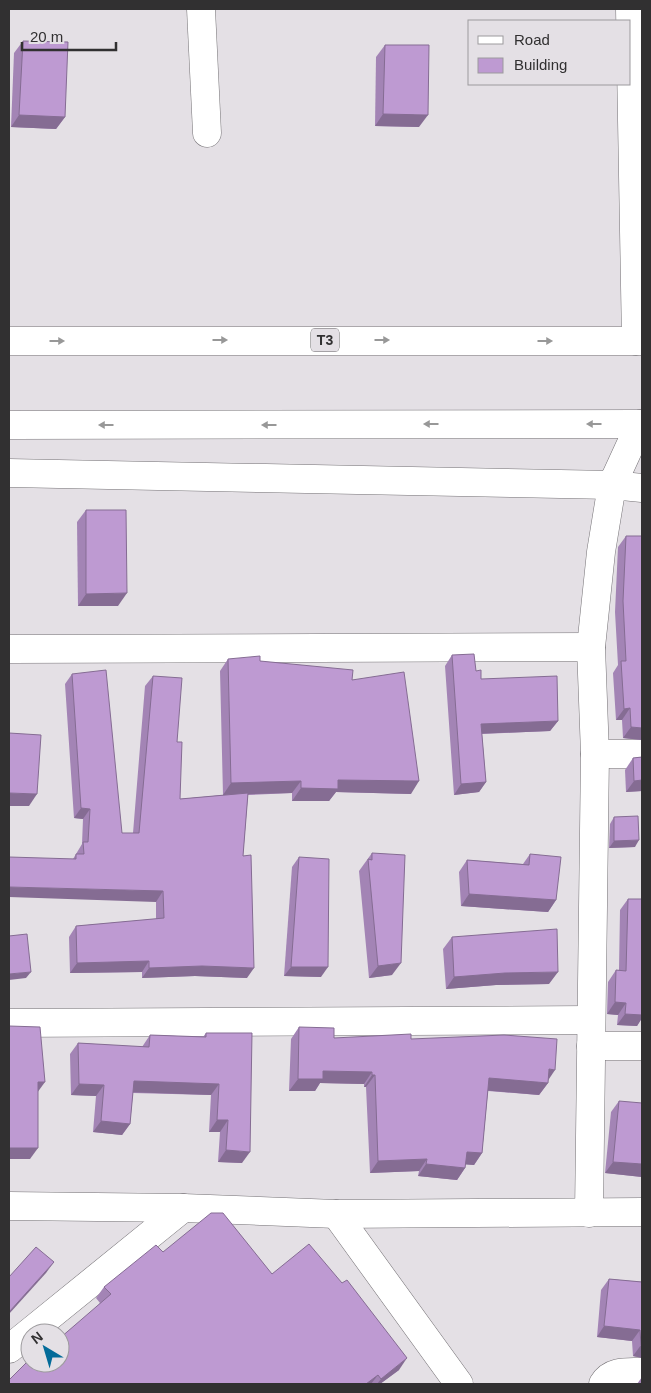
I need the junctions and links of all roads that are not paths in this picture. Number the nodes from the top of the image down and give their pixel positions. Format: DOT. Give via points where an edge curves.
graph roads {
  1 [pos="202,9"];
  2 [pos="631,46"];
  3 [pos="207,133"];
  4 [pos="9,341"];
  5 [pos="639,341"];
  6 [pos="641,424"];
  7 [pos="9,425"];
  8 [pos="9,473"];
  9 [pos="612,485"];
  10 [pos="642,488"];
  11 [pos="591,647"];
  12 [pos="9,649"];
  13 [pos="595,754"];
  14 [pos="642,754"];
  15 [pos="9,1023"];
  16 [pos="591,1033"];
  17 [pos="642,1046"];
  18 [pos="9,1206"];
  19 [pos="183,1208"];
  20 [pos="589,1212"];
  21 [pos="642,1212"];
  22 [pos="336,1214"];
  23 [pos="9,1349"];
  24 [pos="642,1372"];
  25 [pos="451,1381"];
  26 [pos="603,1384"];
  1 -- 3 [label="main road"];
  2 -- 5 [label="main road"];
  4 -- 5 [label="main road, T3, one-way"];
  6 -- 7 [label="main road, one-way"];
  6 -- 9 [label="main road"];
  8 -- 9 [label="main road"];
  9 -- 10 [label="main road"];
  9 -- 11 [label="main road" via="600,552"];
  11 -- 12 [label="main road"];
  11 -- 13 [label="main road"];
  13 -- 14 [label="main road"];
  13 -- 16 [label="main road"];
  15 -- 16 [label="main road"];
  16 -- 17 [label="main road"];
  16 -- 20 [label="main road"];
  18 -- 19 [label="main road"];
  19 -- 22 [label="main road"];
  19 -- 23 [label="main road"];
  20 -- 21 [label="main road"];
  20 -- 22 [label="main road"];
  22 -- 25 [label="main road"];
  24 -- 26 [label="main road" via="618,1372 606,1378"];
}
